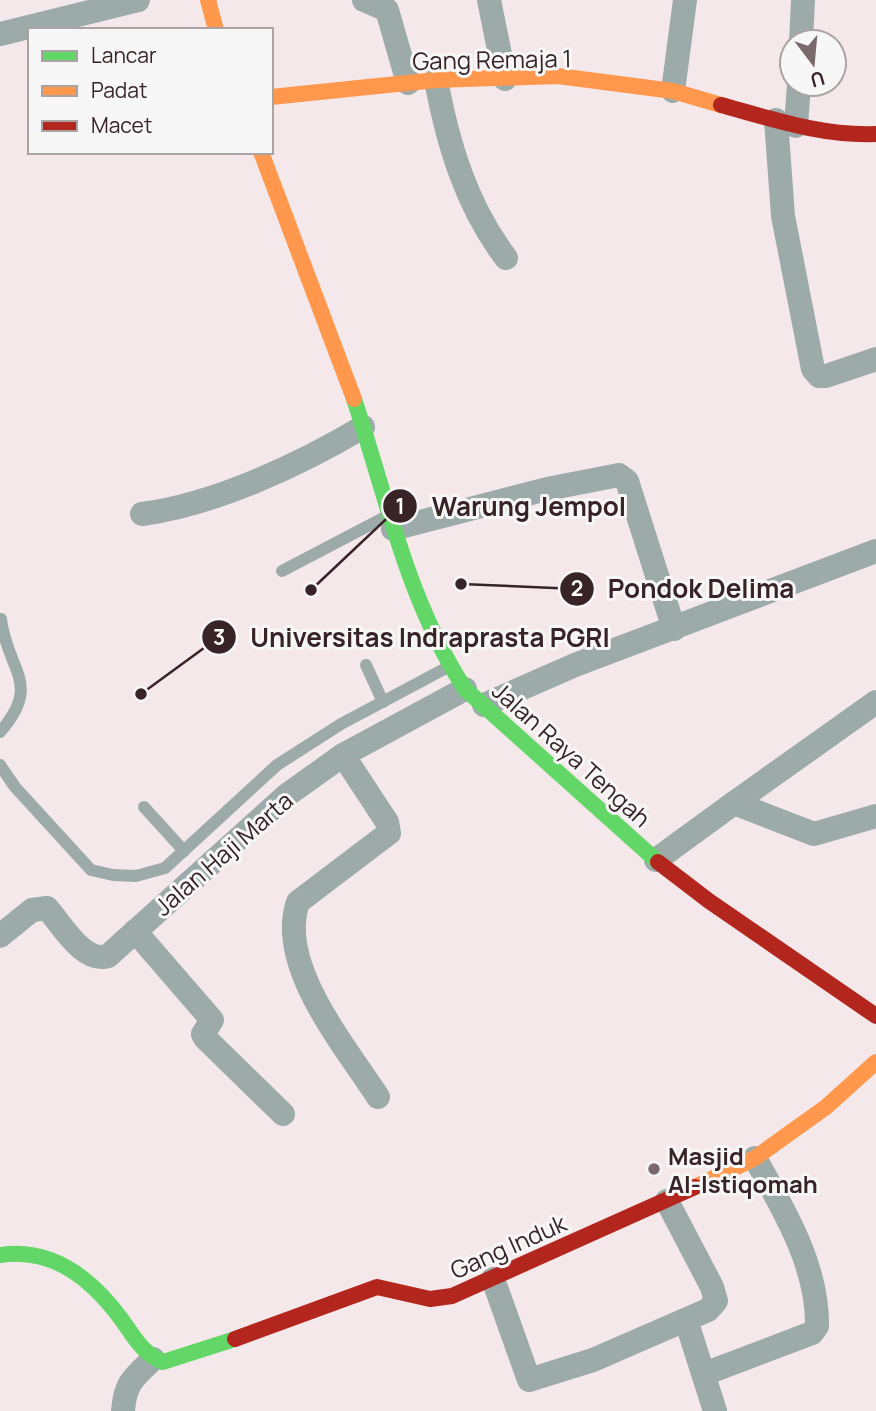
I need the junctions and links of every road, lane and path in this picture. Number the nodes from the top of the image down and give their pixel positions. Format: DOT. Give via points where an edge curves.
graph roads {
  1 [pos="138,0"];
  2 [pos="208,0"];
  3 [pos="365,0"];
  4 [pos="489,0"];
  5 [pos="685,0"];
  6 [pos="803,0"];
  7 [pos="215,28"];
  8 [pos="802,28"];
  9 [pos="0,34"];
  10 [pos="505,79"];
  11 [pos="436,80"];
  12 [pos="408,83"];
  13 [pos="673,92"];
  14 [pos="273,97"];
  15 [pos="794,98"];
  16 [pos="786,123"];
  17 [pos="876,134"];
  18 [pos="262,154"];
  19 [pos="506,258"];
  20 [pos="876,359"];
  21 [pos="363,427"];
  22 [pos="142,514"];
  23 [pos="391,522"];
  24 [pos="876,551"];
  25 [pos="282,571"];
  26 [pos="1,619"];
  27 [pos="674,629"];
  28 [pos="366,665"];
  29 [pos="449,667"];
  30 [pos="465,689"];
  31 [pos="383,702"];
  32 [pos="876,702"];
  33 [pos="484,705"];
  34 [pos="0,732"];
  35 [pos="343,755"];
  36 [pos="0,765"];
  37 [pos="734,803"];
  38 [pos="144,807"];
  39 [pos="876,816"];
  40 [pos="184,851"];
  41 [pos="656,860"];
  42 [pos="135,931"];
  43 [pos="0,936"];
  44 [pos="876,1016"];
  45 [pos="876,1062"];
  46 [pos="378,1097"];
  47 [pos="283,1114"];
  48 [pos="755,1158"];
  49 [pos="667,1201"];
  50 [pos="0,1255"];
  51 [pos="493,1279"];
  52 [pos="686,1320"];
  53 [pos="153,1359"];
  54 [pos="704,1374"];
  55 [pos="123,1411"];
  56 [pos="715,1411"];
  1 -- 9 [label="street"];
  2 -- 7 [label="street"];
  3 -- 12 [label="street" via="387,10"];
  4 -- 10 [label="street"];
  5 -- 13 [label="street"];
  6 -- 8 [label="street"];
  10 -- 11 [label="street, Gang Remaja 1"];
  10 -- 13 [label="street, Gang Remaja 1" via="558,76"];
  11 -- 12 [label="street, Gang Remaja 1"];
  11 -- 19 [label="street" via="453,156 478,215"];
  12 -- 14 [label="street, Gang Remaja 1"];
  13 -- 16 [label="street, Gang Remaja 1"];
  15 -- 16 [label="street"];
  16 -- 17 [label="street, Gang Remaja 1" via="848,135"];
  16 -- 20 [label="street" via="783,216 813,369 826,376"];
  18 -- 21 [label="street, Jalan Raya Tengah"];
  21 -- 22 [label="street" via="328,448 234,489 172,510"];
  21 -- 23 [label="street, Jalan Raya Tengah"];
  23 -- 25 [label="lane"];
  23 -- 27 [label="street" via="619,475 627,481"];
  23 -- 29 [label="street, Jalan Raya Tengah"];
  24 -- 27 [label="street"];
  26 -- 34 [label="lane" via="22,697 15,715"];
  27 -- 33 [label="street" via="521,686"];
  28 -- 31 [label="lane"];
  29 -- 30 [label="street, Jalan Raya Tengah"];
  29 -- 31 [label="lane"];
  30 -- 33 [label="street, Jalan Raya Tengah"];
  30 -- 35 [label="street, Jalan Haji Marta"];
  31 -- 40 [label="lane" via="276,765"];
  32 -- 37 [label="street"];
  33 -- 41 [label="street, Jalan Raya Tengah"];
  35 -- 42 [label="street, Jalan Haji Marta" via="287,795"];
  35 -- 46 [label="street" via="387,822 389,833 298,902 296,945 310,990"];
  36 -- 40 [label="lane" via="91,870 136,876 165,867"];
  37 -- 39 [label="street" via="814,834"];
  37 -- 41 [label="street"];
  38 -- 40 [label="lane"];
  41 -- 44 [label="street, Jalan Raya Tengah"];
  42 -- 43 [label="street, Jalan Haji Marta" via="108,956 99,958 89,955 47,908 40,907"];
  42 -- 47 [label="street" via="212,1020 205,1038"];
  45 -- 48 [label="street, Gang Induk" via="826,1107"];
  48 -- 49 [label="street, Gang Induk"];
  48 -- 54 [label="street" via="795,1232 817,1326 812,1333"];
  49 -- 51 [label="street, Gang Induk"];
  49 -- 52 [label="street" via="716,1301"];
  50 -- 53 [label="street" via="29,1251 53,1258 85,1279"];
  51 -- 52 [label="street" via="529,1380 593,1360"];
  51 -- 53 [label="street, Gang Induk" via="452,1296 430,1299 396,1289 363,1290 181,1358"];
  52 -- 54 [label="street"];
  53 -- 55 [label="street" via="129,1382"];
  54 -- 56 [label="street"];
}
